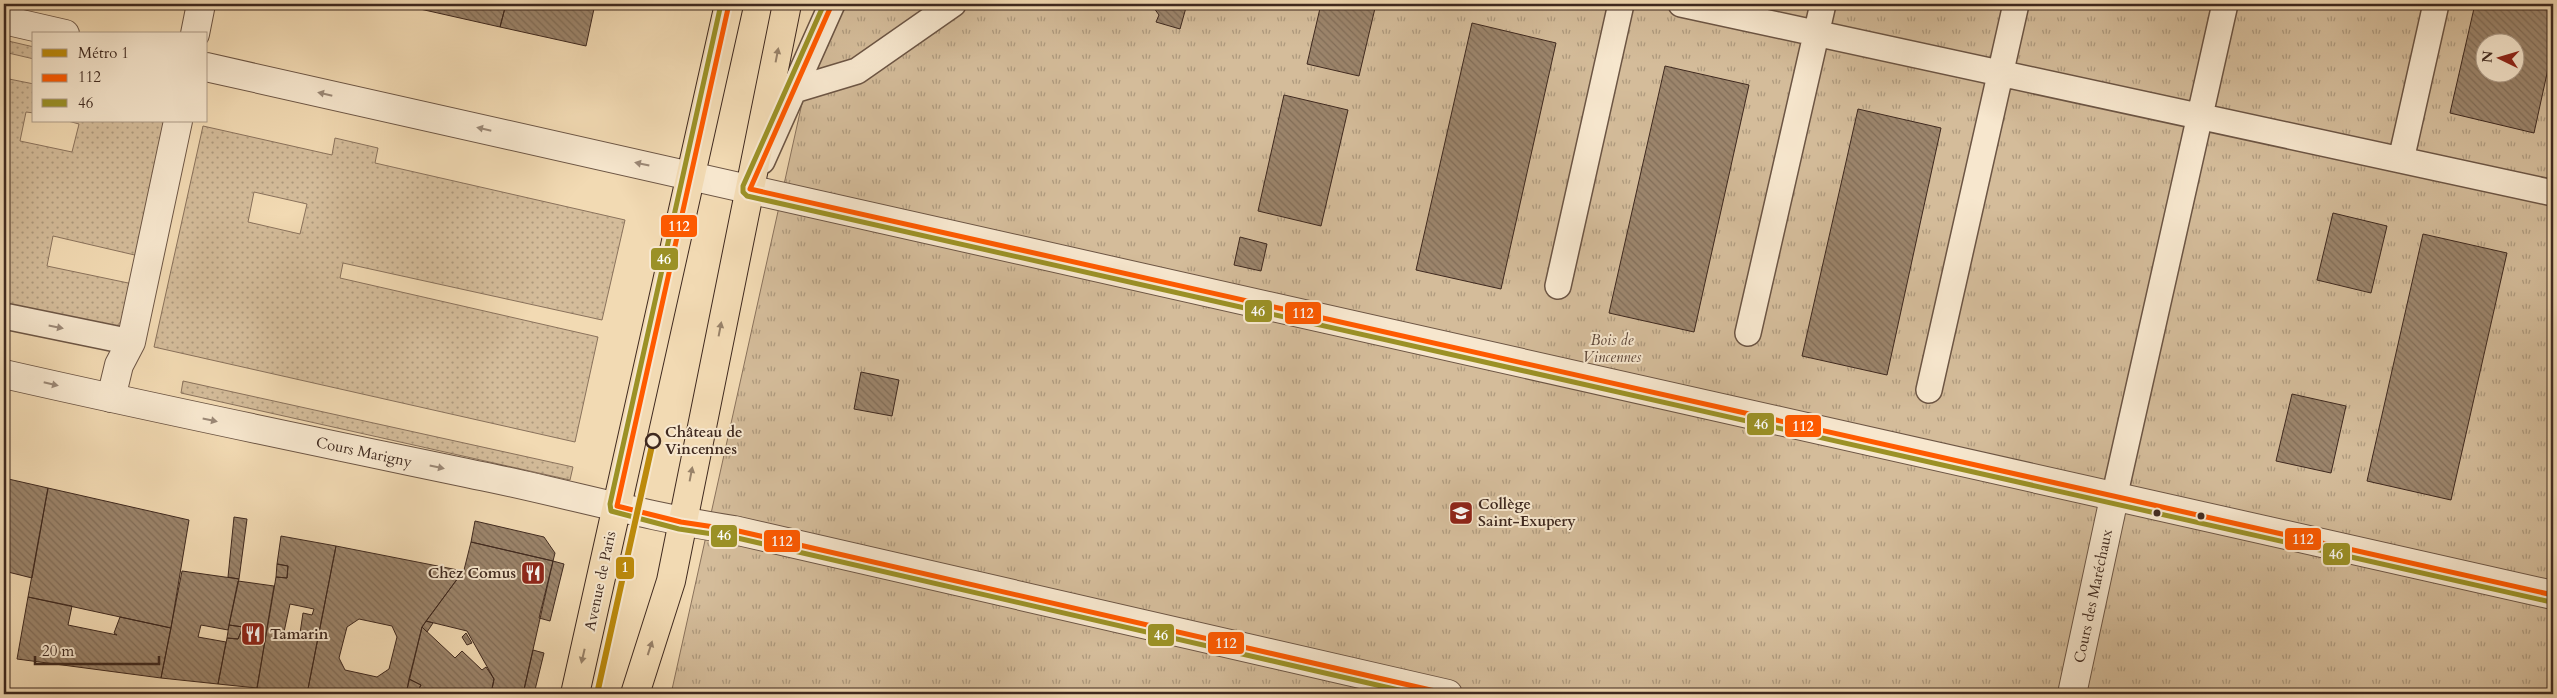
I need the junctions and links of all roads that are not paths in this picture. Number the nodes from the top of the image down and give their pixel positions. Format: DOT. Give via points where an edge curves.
graph roads {
  1 [pos="201,4"];
  2 [pos="729,4"];
  3 [pos="787,4"];
  4 [pos="832,4"];
  5 [pos="954,4"];
  6 [pos="1621,4"];
  7 [pos="1681,4"];
  8 [pos="1823,4"];
  9 [pos="2016,4"];
  10 [pos="2225,4"];
  11 [pos="2436,4"];
  12 [pos="4,20"];
  13 [pos="56,32"];
  14 [pos="194,32"];
  15 [pos="1816,33"];
  16 [pos="208,67"];
  17 [pos="2000,73"];
  18 [pos="782,89"];
  19 [pos="2200,117"];
  20 [pos="178,122"];
  21 [pos="2401,160"];
  22 [pos="690,175"];
  23 [pos="750,189"];
  24 [pos="2553,193"];
  25 [pos="1558,286"];
  26 [pos="9,317"];
  27 [pos="1748,333"];
  28 [pos="131,342"];
  29 [pos="4,374"];
  30 [pos="1929,390"];
  31 [pos="111,398"];
  32 [pos="2114,498"];
  33 [pos="616,506"];
  34 [pos="681,522"];
  35 [pos="2553,595"];
  36 [pos="575,694"];
  37 [pos="635,694"];
  38 [pos="1448,694"];
  39 [pos="2072,694"];
  1 -- 14 [label="street"];
  2 -- 22 [label="main road, Avenue de Paris"];
  18 -- 3 [label="main road, one-way"];
  4 -- 18 [label="lane"];
  5 -- 18 [label="lane" via="857,72"];
  6 -- 25 [label="lane"];
  7 -- 15 [label="lane"];
  8 -- 15 [label="lane"];
  9 -- 17 [label="lane"];
  10 -- 19 [label="lane"];
  11 -- 21 [label="lane"];
  12 -- 13 [label="street"];
  15 -- 17 [label="lane"];
  15 -- 27 [label="lane"];
  22 -- 16 [label="street, one-way"];
  17 -- 19 [label="lane"];
  17 -- 30 [label="lane"];
  18 -- 23 [label="main road"];
  19 -- 21 [label="lane"];
  19 -- 32 [label="lane"];
  20 -- 28 [label="street"];
  21 -- 24 [label="lane"];
  22 -- 23 [label="street"];
  22 -- 33 [label="main road, Avenue de Paris"];
  23 -- 32 [label="street"];
  34 -- 23 [label="main road, one-way"];
  26 -- 28 [label="lane, one-way"];
  28 -- 31 [label="street" via="119,365"];
  29 -- 31 [label="street, Cours Marigny, one-way"];
  31 -- 33 [label="street, Cours Marigny, one-way"];
  32 -- 35 [label="street"];
  32 -- 39 [label="street, Cours des Maréchaux"];
  33 -- 34 [label="street, Cours Marigny"];
  33 -- 36 [label="main road, Avenue de Paris, one-way"];
  37 -- 34 [label="main road, one-way" via="671,581"];
  34 -- 38 [label="street, Cours Marigny" via="734,530"];
}
